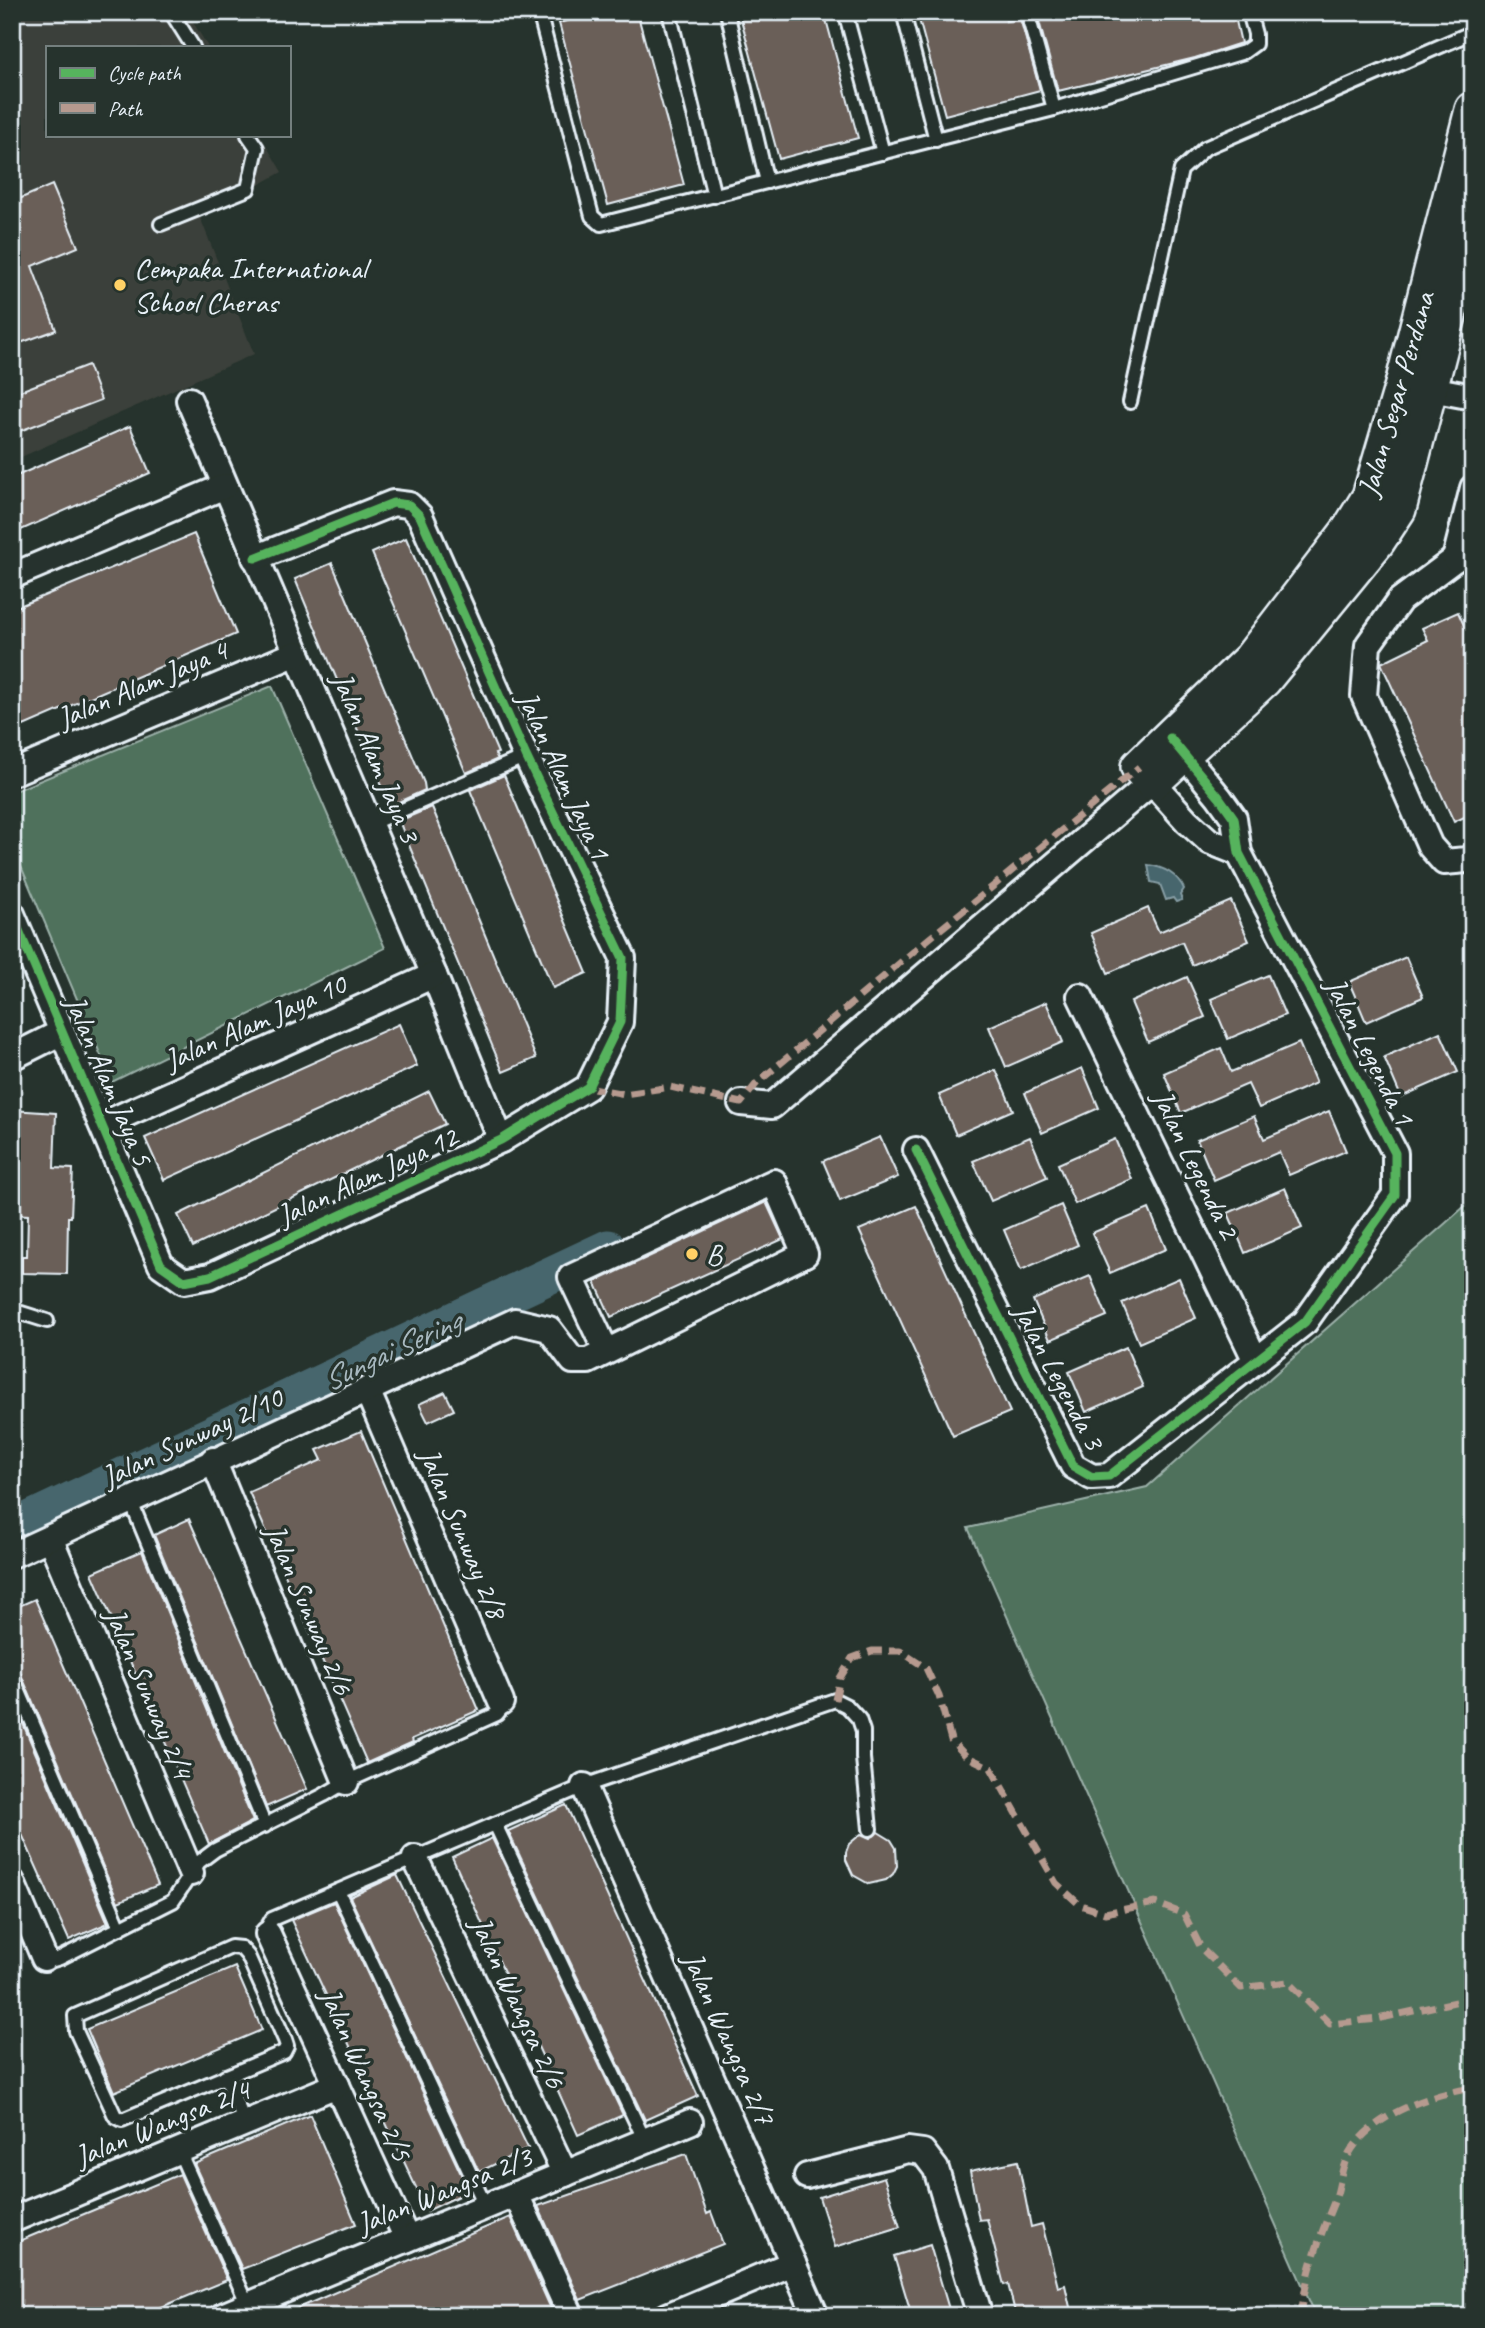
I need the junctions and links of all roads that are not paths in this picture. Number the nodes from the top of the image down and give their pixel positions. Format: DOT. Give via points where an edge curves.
graph roads {
  1 [pos="171,12"];
  2 [pos="539,12"];
  3 [pos="669,12"];
  4 [pos="727,12"];
  5 [pos="845,12"];
  6 [pos="903,12"];
  7 [pos="1027,12"];
  8 [pos="1248,12"];
  9 [pos="1473,32"];
  10 [pos="192,46"];
  11 [pos="1054,109"];
  12 [pos="1473,110"];
  13 [pos="249,136"];
  14 [pos="936,140"];
  15 [pos="884,153"];
  16 [pos="767,182"];
  17 [pos="714,196"];
  18 [pos="1473,219"];
  19 [pos="161,224"];
  20 [pos="1415,386"];
  21 [pos="1473,397"];
  22 [pos="189,400"];
  23 [pos="1130,401"];
  24 [pos="225,486"];
  25 [pos="1473,488"];
  26 [pos="255,558"];
  27 [pos="1464,561"];
  28 [pos="12,576"];
  29 [pos="297,653"];
  30 [pos="1177,745"];
  31 [pos="526,756"];
  32 [pos="12,773"];
  33 [pos="1146,774"];
  34 [pos="370,824"];
  35 [pos="1239,853"];
  36 [pos="1473,856"];
  37 [pos="12,914"];
  38 [pos="434,975"];
  39 [pos="1080,996"];
  40 [pos="62,1032"];
  41 [pos="12,1058"];
  42 [pos="588,1087"];
  43 [pos="741,1103"];
  44 [pos="102,1125"];
  45 [pos="501,1140"];
  46 [pos="916,1150"];
  47 [pos="161,1265"];
  48 [pos="12,1310"];
  49 [pos="47,1321"];
  50 [pos="606,1351"];
  51 [pos="1256,1360"];
  52 [pos="367,1390"];
  53 [pos="213,1460"];
  54 [pos="131,1502"];
  55 [pos="50,1538"];
  56 [pos="12,1555"];
  57 [pos="12,1675"];
  58 [pos="501,1702"];
  59 [pos="346,1782"];
  60 [pos="584,1786"];
  61 [pos="495,1824"];
  62 [pos="265,1826"];
  63 [pos="870,1829"];
  64 [pos="415,1858"];
  65 [pos="191,1873"];
  66 [pos="12,1882"];
  67 [pos="338,1891"];
  68 [pos="120,1928"];
  69 [pos="268,1934"];
  70 [pos="44,1958"];
  71 [pos="225,2076"];
  72 [pos="337,2085"];
  73 [pos="690,2122"];
  74 [pos="245,2123"];
  75 [pos="645,2141"];
  76 [pos="179,2151"];
  77 [pos="565,2174"];
  78 [pos="807,2176"];
  79 [pos="516,2194"];
  80 [pos="486,2207"];
  81 [pos="12,2220"];
  82 [pos="407,2239"];
  83 [pos="793,2263"];
  84 [pos="255,2308"];
  85 [pos="706,2308"];
  86 [pos="222,2316"];
  87 [pos="571,2316"];
  88 [pos="667,2316"];
  89 [pos="816,2316"];
  90 [pos="980,2316"];
  1 -- 10 [label="lane"];
  2 -- 17 [label="lane" via="592,216 601,225"];
  3 -- 17 [label="lane"];
  4 -- 16 [label="lane"];
  5 -- 15 [label="lane"];
  6 -- 14 [label="lane"];
  7 -- 11 [label="lane"];
  8 -- 11 [label="lane" via="1255,44 1244,52"];
  9 -- 23 [label="lane" via="1205,148 1181,170"];
  11 -- 14 [label="lane"];
  12 -- 20 [label="street, Jalan Segar Perdana"];
  13 -- 19 [label="lane" via="257,148 248,189"];
  14 -- 15 [label="lane"];
  15 -- 16 [label="lane"];
  16 -- 17 [label="lane"];
  18 -- 20 [label="street, Jalan Segar Perdana"];
  20 -- 21 [label="street"];
  20 -- 30 [label="street, Jalan Segar Perdana" via="1398,509 1377,541 1264,680"];
  22 -- 24 [label="street, Jalan Alam Jaya 3"];
  24 -- 26 [label="street, Jalan Alam Jaya 3"];
  24 -- 28 [label="street"];
  25 -- 27 [label="street"];
  26 -- 29 [label="street, Jalan Alam Jaya 3"];
  26 -- 31 [label="street, Jalan Alam Jaya 1" via="393,503 409,505 420,516"];
  27 -- 36 [label="street" via="1400,600 1368,645 1364,696 1430,846 1444,862"];
  29 -- 32 [label="street, Jalan Alam Jaya 4"];
  29 -- 34 [label="street, Jalan Alam Jaya 3"];
  30 -- 33 [label="street, Jalan Segar Perdana"];
  30 -- 35 [label="street, Jalan Legenda 1" via="1234,818"];
  31 -- 34 [label="lane"];
  31 -- 42 [label="street, Jalan Alam Jaya 1" via="623,958 620,1022"];
  33 -- 35 [label="street" via="1209,841"];
  33 -- 43 [label="street" via="789,1093 772,1106"];
  34 -- 38 [label="street, Jalan Alam Jaya 3"];
  35 -- 51 [label="street, Jalan Legenda 1" via="1395,1153 1395,1195 1305,1322"];
  37 -- 40 [label="street, Jalan Alam Jaya 5"];
  38 -- 44 [label="street, Jalan Alam Jaya 10"];
  38 -- 45 [label="street, Jalan Alam Jaya 3"];
  39 -- 51 [label="street, Jalan Legenda 2"];
  40 -- 41 [label="street"];
  40 -- 44 [label="street, Jalan Alam Jaya 5"];
  42 -- 45 [label="street, Jalan Alam Jaya 12"];
  44 -- 47 [label="street, Jalan Alam Jaya 5"];
  45 -- 47 [label="street, Jalan Alam Jaya 12" via="210,1276 184,1281"];
  46 -- 51 [label="street, Jalan Legenda 3" via="1073,1466 1092,1477 1109,1476"];
  48 -- 49 [label="lane"];
  50 -- 50 [label="street, Jalan Sunway 2/10" via="805,1254 774,1182 571,1277"];
  50 -- 52 [label="street, Jalan Sunway 2/10" via="588,1361 573,1361 549,1329 515,1321"];
  52 -- 53 [label="street, Jalan Sunway 2/10"];
  52 -- 58 [label="street, Jalan Sunway 2/8"];
  53 -- 54 [label="street, Jalan Sunway 2/10"];
  53 -- 59 [label="street, Jalan Sunway 2/6"];
  54 -- 55 [label="street, Jalan Sunway 2/10"];
  54 -- 62 [label="lane"];
  55 -- 56 [label="street, Jalan Sunway 2/10"];
  55 -- 65 [label="street, Jalan Sunway 2/4"];
  57 -- 68 [label="lane"];
  58 -- 59 [label="lane" via="497,1714"];
  59 -- 62 [label="lane"];
  60 -- 61 [label="lane"];
  60 -- 63 [label="lane" via="835,1700 859,1719 863,1731"];
  60 -- 83 [label="street, Jalan Wangsa 2/7"];
  61 -- 64 [label="lane"];
  61 -- 75 [label="lane"];
  62 -- 65 [label="lane" via="215,1850"];
  64 -- 67 [label="lane"];
  64 -- 77 [label="street, Jalan Wangsa 2/6"];
  65 -- 68 [label="lane" via="173,1901"];
  66 -- 70 [label="street"];
  67 -- 69 [label="lane" via="272,1919"];
  67 -- 80 [label="lane"];
  68 -- 70 [label="lane" via="60,1958"];
  69 -- 72 [label="street, Jalan Wangsa 2/5"];
  71 -- 71 [label="lane" via="122,2120 115,2116 76,2031 75,2016 231,1947 241,1948 286,2046 284,2052"];
  71 -- 74 [label="lane"];
  72 -- 74 [label="street, Jalan Wangsa 2/4"];
  72 -- 82 [label="street, Jalan Wangsa 2/5"];
  73 -- 75 [label="street, Jalan Wangsa 2/3"];
  74 -- 76 [label="street, Jalan Wangsa 2/4"];
  75 -- 77 [label="street, Jalan Wangsa 2/3"];
  76 -- 81 [label="street, Jalan Wangsa 2/4"];
  76 -- 84 [label="lane"];
  77 -- 79 [label="street, Jalan Wangsa 2/3"];
  78 -- 90 [label="street" via="908,2150 923,2152 936,2169"];
  79 -- 80 [label="street, Jalan Wangsa 2/3"];
  79 -- 87 [label="street"];
  80 -- 82 [label="street, Jalan Wangsa 2/3"];
  82 -- 84 [label="street, Jalan Wangsa 2/3"];
  83 -- 85 [label="street"];
  83 -- 89 [label="street, Jalan Wangsa 2/7"];
  84 -- 86 [label="street, Jalan Wangsa 2/3"];
  85 -- 88 [label="street"];
}
